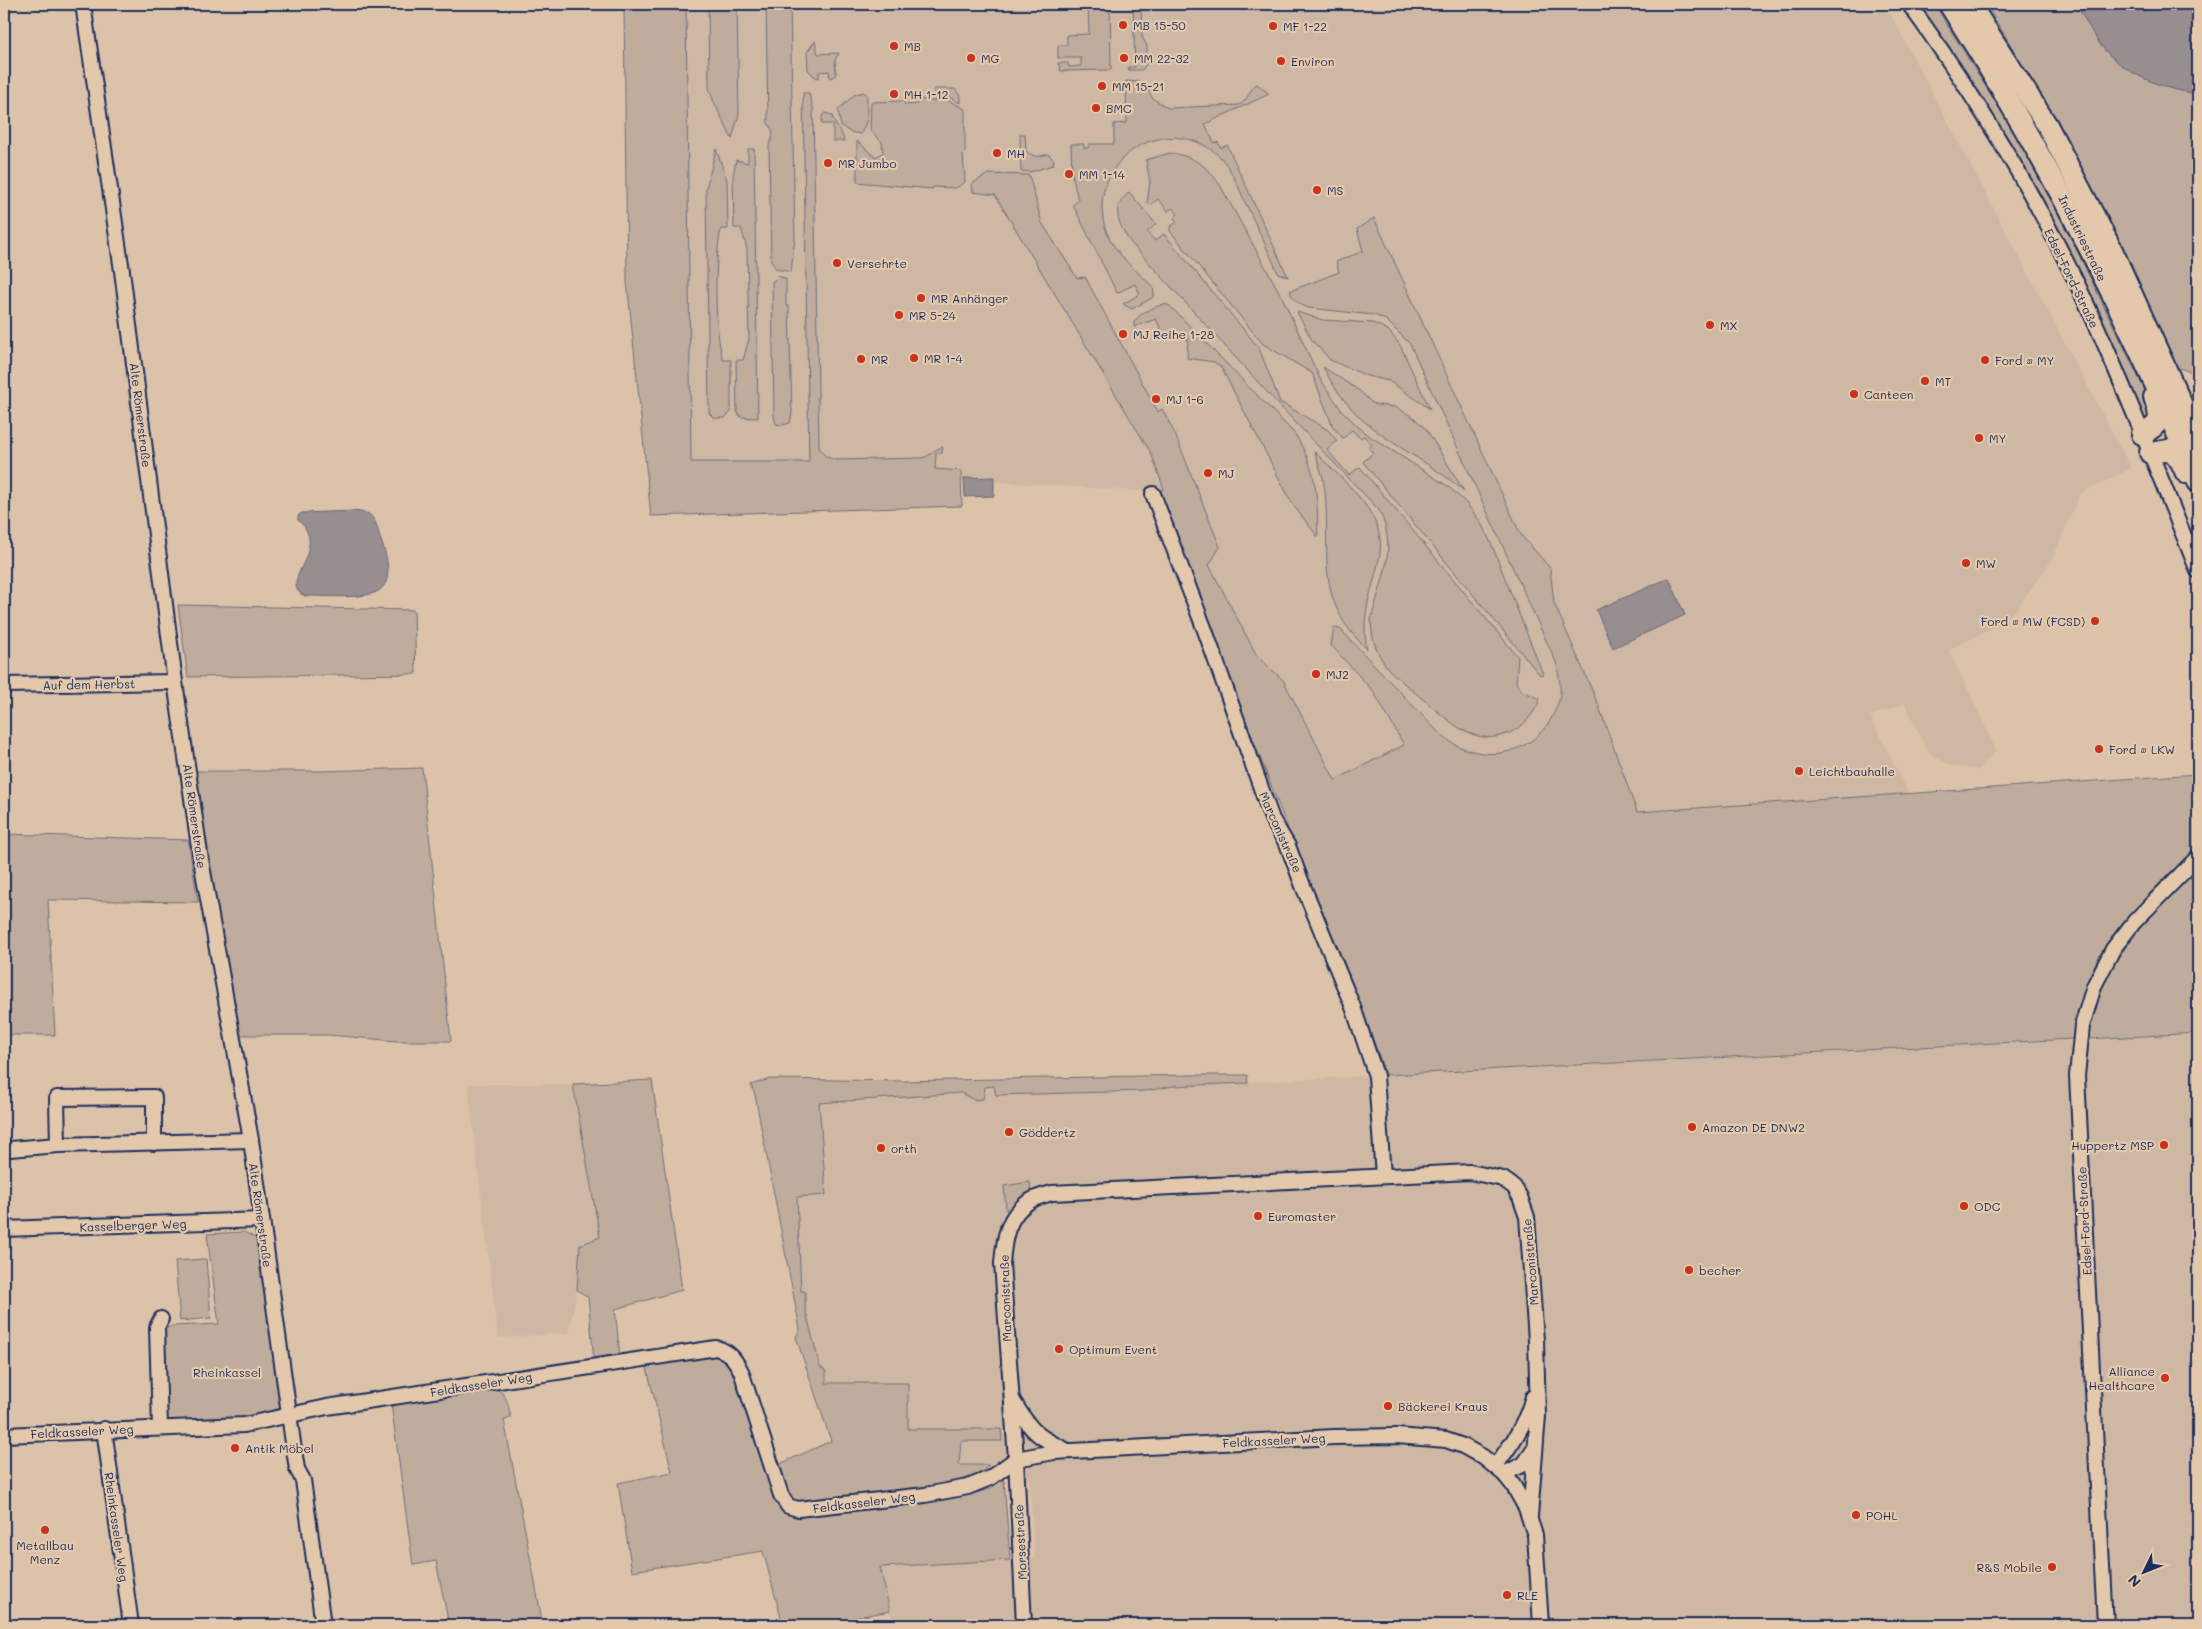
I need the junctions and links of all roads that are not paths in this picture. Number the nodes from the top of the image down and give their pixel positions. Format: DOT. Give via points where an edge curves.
graph roads {
  1 [pos="83,4"];
  2 [pos="1909,4"];
  3 [pos="1949,4"];
  4 [pos="1970,4"];
  5 [pos="2134,341"];
  6 [pos="2142,434"];
  7 [pos="2198,440"];
  8 [pos="2150,453"];
  9 [pos="2198,482"];
  10 [pos="1153,494"];
  11 [pos="2198,495"];
  12 [pos="2198,571"];
  13 [pos="175,682"];
  14 [pos="4,685"];
  15 [pos="2198,857"];
  16 [pos="251,1140"];
  17 [pos="154,1143"];
  18 [pos="58,1145"];
  19 [pos="10,1148"];
  20 [pos="1384,1176"];
  21 [pos="262,1220"];
  22 [pos="4,1229"];
  23 [pos="161,1319"];
  24 [pos="1537,1384"];
  25 [pos="1011,1396"];
  26 [pos="289,1415"];
  27 [pos="160,1428"];
  28 [pos="104,1429"];
  29 [pos="4,1435"];
  30 [pos="1535,1448"];
  31 [pos="1069,1451"];
  32 [pos="1016,1459"];
  33 [pos="1499,1470"];
  34 [pos="1530,1519"];
  35 [pos="130,1625"];
  36 [pos="323,1625"];
  37 [pos="1024,1625"];
  38 [pos="1541,1625"];
  39 [pos="2106,1625"];
  1 -- 13 [label="street, Alte Römerstraße" via="122,271"];
  2 -- 6 [label="street, Edsel-Ford-Straße" via="1958,75 2035,204 2094,320"];
  3 -- 5 [label="highway, Industriestraße" via="2046,165"];
  4 -- 7 [label="highway, Industriestraße" via="2052,134 2112,250"];
  5 -- 6 [label="highway" via="2159,413 2159,422"];
  5 -- 9 [label="highway, Industriestraße"];
  6 -- 8 [label="street, Edsel-Ford-Straße"];
  8 -- 11 [label="highway" via="2169,450 2180,460"];
  8 -- 12 [label="street, Edsel-Ford-Straße"];
  10 -- 20 [label="street, Marconistraße" via="1272,819 1297,866 1374,1068"];
  13 -- 14 [label="street, Auf dem Herbst"];
  13 -- 16 [label="street, Alte Römerstraße" via="201,860"];
  15 -- 39 [label="street, Edsel-Ford-Straße" via="2134,922 2113,949 2094,986 2082,1026 2076,1076"];
  16 -- 17 [label="street"];
  16 -- 21 [label="street, Alte Römerstraße"];
  17 -- 18 [label="street"];
  17 -- 18 [label="street" via="154,1096 57,1098"];
  18 -- 19 [label="street"];
  20 -- 24 [label="street, Marconistraße" via="1470,1172 1502,1179 1517,1192 1527,1218"];
  20 -- 25 [label="street, Marconistraße" via="1052,1193 1030,1200 1015,1215 1004,1236 1002,1263"];
  21 -- 22 [label="street, Kasselberger Weg"];
  21 -- 26 [label="street, Alte Römerstraße"];
  23 -- 27 [label="street" via="157,1327"];
  24 -- 30 [label="street, Marconistraße"];
  24 -- 33 [label="street, Marconistraße" via="1526,1420"];
  25 -- 31 [label="street" via="1032,1431"];
  25 -- 32 [label="street, Marconistraße"];
  26 -- 27 [label="street, Feldkasseler Weg" via="244,1425"];
  26 -- 32 [label="street, Feldkasseler Weg" via="716,1348 728,1351 741,1371 780,1495 788,1506 812,1509 968,1487 990,1478"];
  26 -- 36 [label="street, Alte Römerstraße"];
  27 -- 28 [label="street, Feldkasseler Weg"];
  28 -- 29 [label="street, Feldkasseler Weg"];
  28 -- 35 [label="street, Rheinkasseler Weg"];
  30 -- 33 [label="street" via="1524,1464"];
  30 -- 34 [label="street, Marconistraße"];
  31 -- 32 [label="street, Feldkasseler Weg"];
  31 -- 33 [label="street, Feldkasseler Weg" via="1397,1436 1446,1440 1463,1446"];
  32 -- 37 [label="street, Morsestraße"];
  33 -- 34 [label="street, Feldkasseler Weg" via="1526,1508"];
  34 -- 38 [label="street, Feldkasseler Weg" via="1535,1535"];
}
